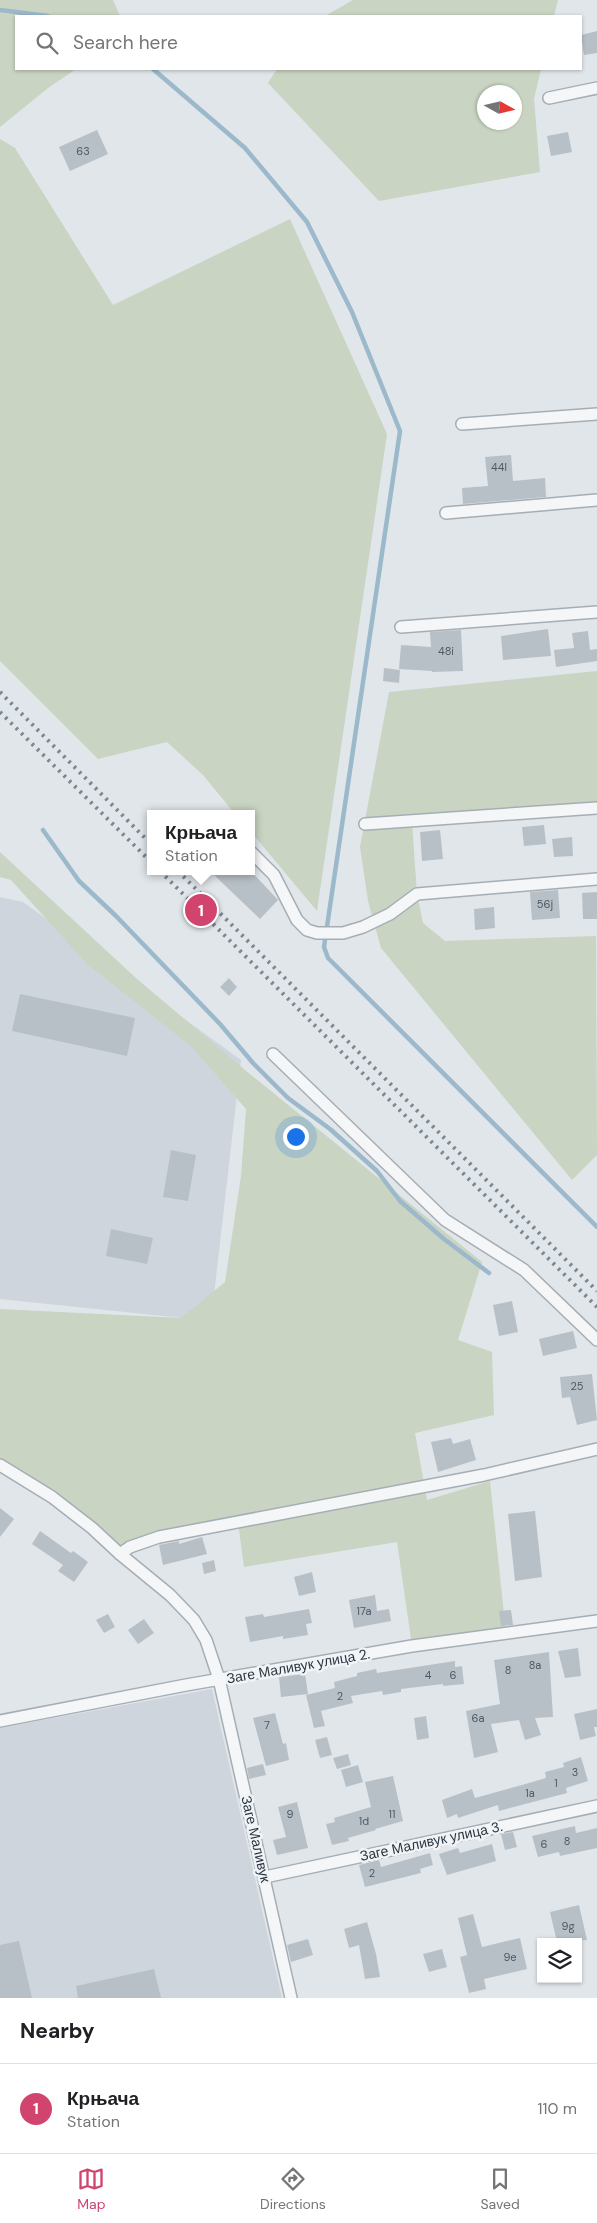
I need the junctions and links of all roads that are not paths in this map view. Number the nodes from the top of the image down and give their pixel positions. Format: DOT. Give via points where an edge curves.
graph roads {
  1 [pos="597,88"];
  2 [pos="549,98"];
  3 [pos="597,414"];
  4 [pos="462,424"];
  5 [pos="597,500"];
  6 [pos="446,514"];
  7 [pos="597,612"];
  8 [pos="401,627"];
  9 [pos="597,808"];
  10 [pos="365,824"];
  11 [pos="255,856"];
  12 [pos="597,879"];
  13 [pos="274,1054"];
  14 [pos="597,1340"];
  15 [pos="597,1449"];
  16 [pos="0,1465"];
  17 [pos="120,1554"];
  18 [pos="597,1621"];
  19 [pos="220,1679"];
  20 [pos="0,1721"];
  21 [pos="597,1806"];
  22 [pos="265,1877"];
  23 [pos="291,1998"];
  1 -- 2 [label="street"];
  3 -- 4 [label="street"];
  5 -- 6 [label="street"];
  7 -- 8 [label="street"];
  9 -- 10 [label="street"];
  11 -- 12 [label="street" via="274,874 297,920 317,934 338,934 363,927 390,914 417,894"];
  13 -- 14 [label="street" via="446,1220 524,1270"];
  15 -- 17 [label="street" via="484,1476 158,1537"];
  16 -- 17 [label="street, Заге Маливук" via="52,1497"];
  17 -- 19 [label="street, Заге Маливук" via="170,1595 194,1620 206,1640"];
  18 -- 19 [label="street, Заге Маливук улица 2." via="422,1644"];
  19 -- 20 [label="street, Заге Маливук улица 2."];
  19 -- 22 [label="street, Заге Маливук"];
  21 -- 22 [label="street, Заге Маливук улица 3."];
  22 -- 23 [label="street, Заге Маливук"];
}
